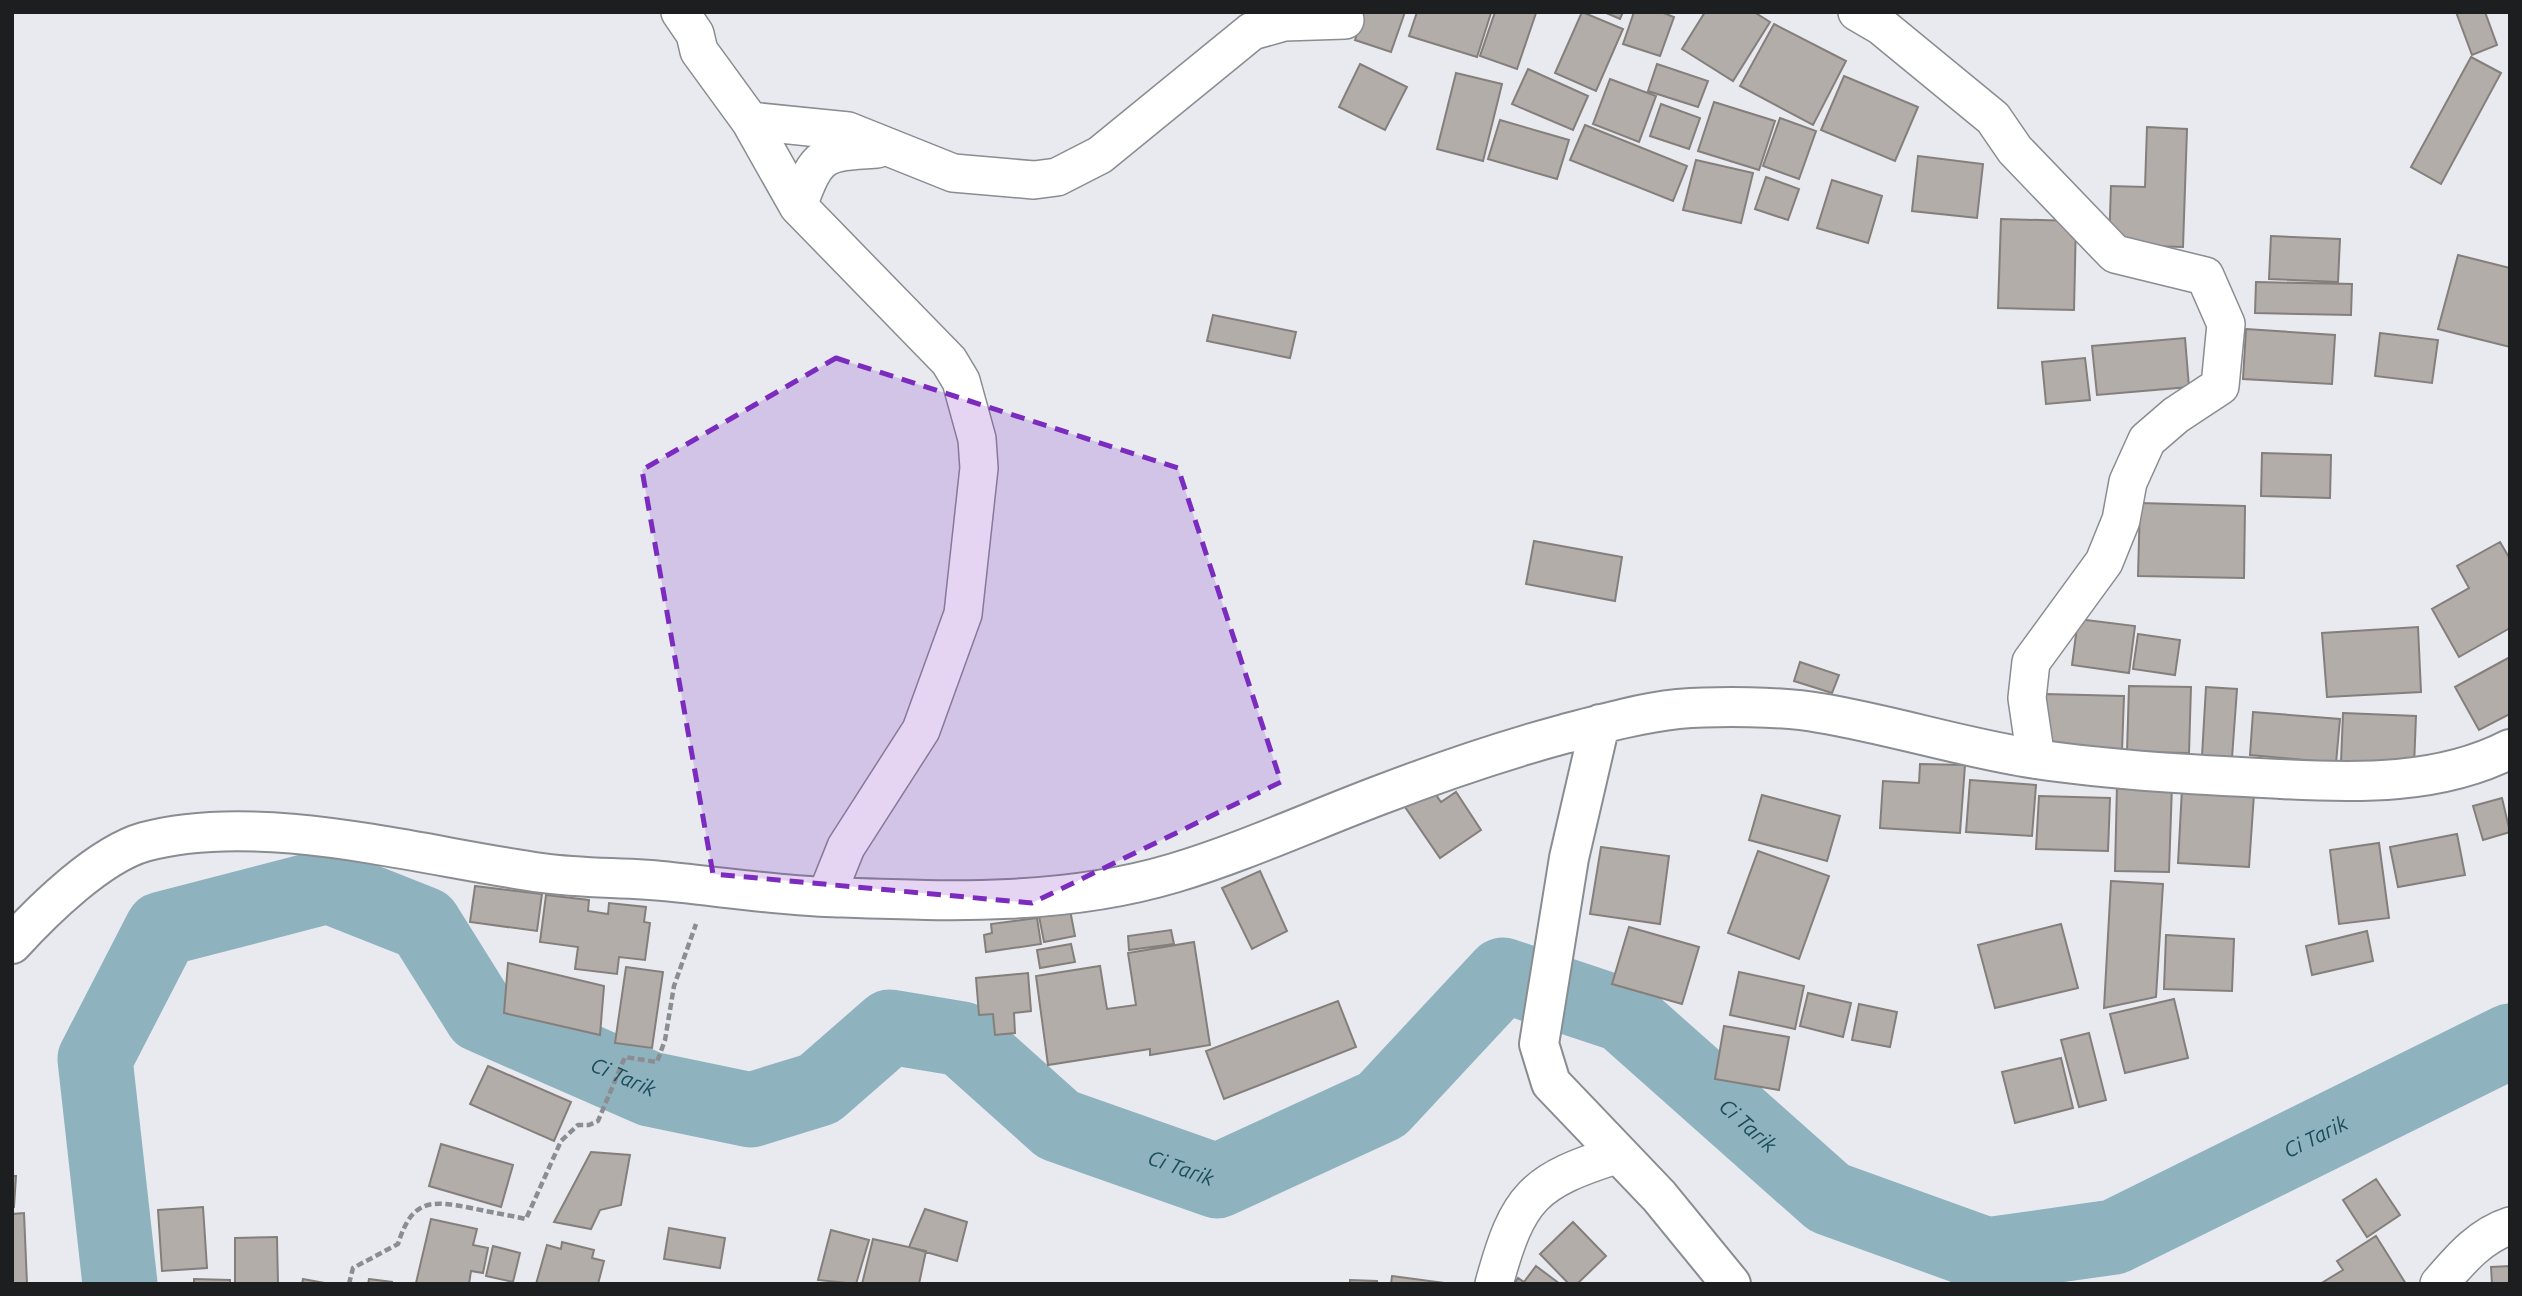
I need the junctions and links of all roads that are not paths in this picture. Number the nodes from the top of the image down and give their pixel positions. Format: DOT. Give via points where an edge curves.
graph roads {
  1 [pos="680,12"];
  2 [pos="1857,12"];
  3 [pos="1346,20"];
  4 [pos="750,121"];
  5 [pos="893,149"];
  6 [pos="798,206"];
  7 [pos="1600,724"];
  8 [pos="2510,750"];
  9 [pos="2036,759"];
  10 [pos="825,897"];
  11 [pos="12,944"];
  12 [pos="1619,1154"];
  13 [pos="2510,1226"];
  14 [pos="1494,1284"];
  15 [pos="1731,1284"];
  16 [pos="2439,1284"];
  1 -- 4 [label="street" via="695,34 699,51"];
  2 -- 9 [label="street" via="1900,41 1993,118 2015,150 2115,254 2205,276 2225,324 2220,386 2147,440 2104,562 2031,662 2027,698"];
  3 -- 5 [label="street" via="1284,22 1252,31 1100,155 1057,177 1034,180 953,173"];
  4 -- 5 [label="street" via="848,131"];
  4 -- 6 [label="street"];
  5 -- 6 [label="street" via="829,155 810,171"];
  6 -- 10 [label="street" via="949,361 969,403 979,468 963,614 921,730 846,846"];
  7 -- 9 [label="street" via="1677,709 1816,711"];
  7 -- 10 [label="street" via="1493,754 1193,867 1102,890 999,902"];
  7 -- 12 [label="street" via="1552,953 1539,1044 1551,1083"];
  8 -- 9 [label="street" via="2488,761 2426,776 2354,782 2181,773"];
  10 -- 11 [label="street" via="547,874 304,836 174,836 136,844 99,867"];
  12 -- 14 [label="street" via="1572,1169 1532,1195 1511,1228"];
  12 -- 15 [label="street"];
  13 -- 16 [label="street" via="2467,1252"];
}
